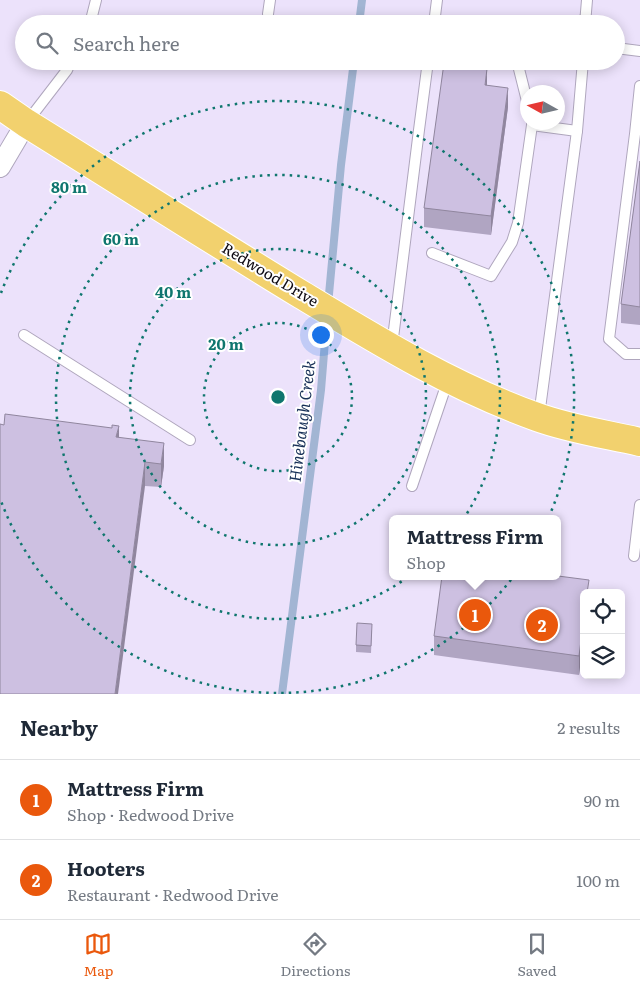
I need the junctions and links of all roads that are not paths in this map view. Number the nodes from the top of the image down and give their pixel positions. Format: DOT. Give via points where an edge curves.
graph roads {
  1 [pos="96,0"];
  2 [pos="270,0"];
  3 [pos="437,0"];
  4 [pos="587,0"];
  5 [pos="268,14"];
  6 [pos="92,15"];
  7 [pos="435,15"];
  8 [pos="586,15"];
  9 [pos="625,49"];
  10 [pos="640,51"];
  11 [pos="67,70"];
  12 [pos="427,70"];
  13 [pos="519,70"];
  14 [pos="582,70"];
  15 [pos="523,85"];
  16 [pos="640,86"];
  17 [pos="0,105"];
  18 [pos="26,123"];
  19 [pos="565,129"];
  20 [pos="531,130"];
  21 [pos="578,131"];
  22 [pos="638,138"];
  23 [pos="0,167"];
  24 [pos="432,253"];
  25 [pos="24,335"];
  26 [pos="392,349"];
  27 [pos="640,354"];
  28 [pos="448,379"];
  29 [pos="538,417"];
  30 [pos="190,440"];
  31 [pos="640,442"];
  32 [pos="412,486"];
  33 [pos="640,505"];
  34 [pos="634,556"];
  1 -- 6 [label="lane"];
  2 -- 5 [label="lane"];
  3 -- 7 [label="lane"];
  4 -- 8 [label="lane"];
  9 -- 10 [label="lane"];
  11 -- 18 [label="lane"];
  12 -- 26 [label="lane"];
  13 -- 15 [label="lane"];
  14 -- 21 [label="lane"];
  16 -- 22 [label="lane"];
  17 -- 18 [label="main road, Redwood Drive"];
  18 -- 23 [label="street"];
  18 -- 26 [label="main road, Redwood Drive"];
  19 -- 21 [label="lane"];
  20 -- 24 [label="lane" via="518,223 512,242 491,276"];
  21 -- 29 [label="lane"];
  22 -- 27 [label="lane" via="609,339 626,354"];
  25 -- 30 [label="lane"];
  26 -- 28 [label="main road, Redwood Drive"];
  28 -- 29 [label="main road, Redwood Drive"];
  28 -- 32 [label="lane"];
  29 -- 31 [label="main road, Redwood Drive"];
  33 -- 34 [label="lane"];
}
